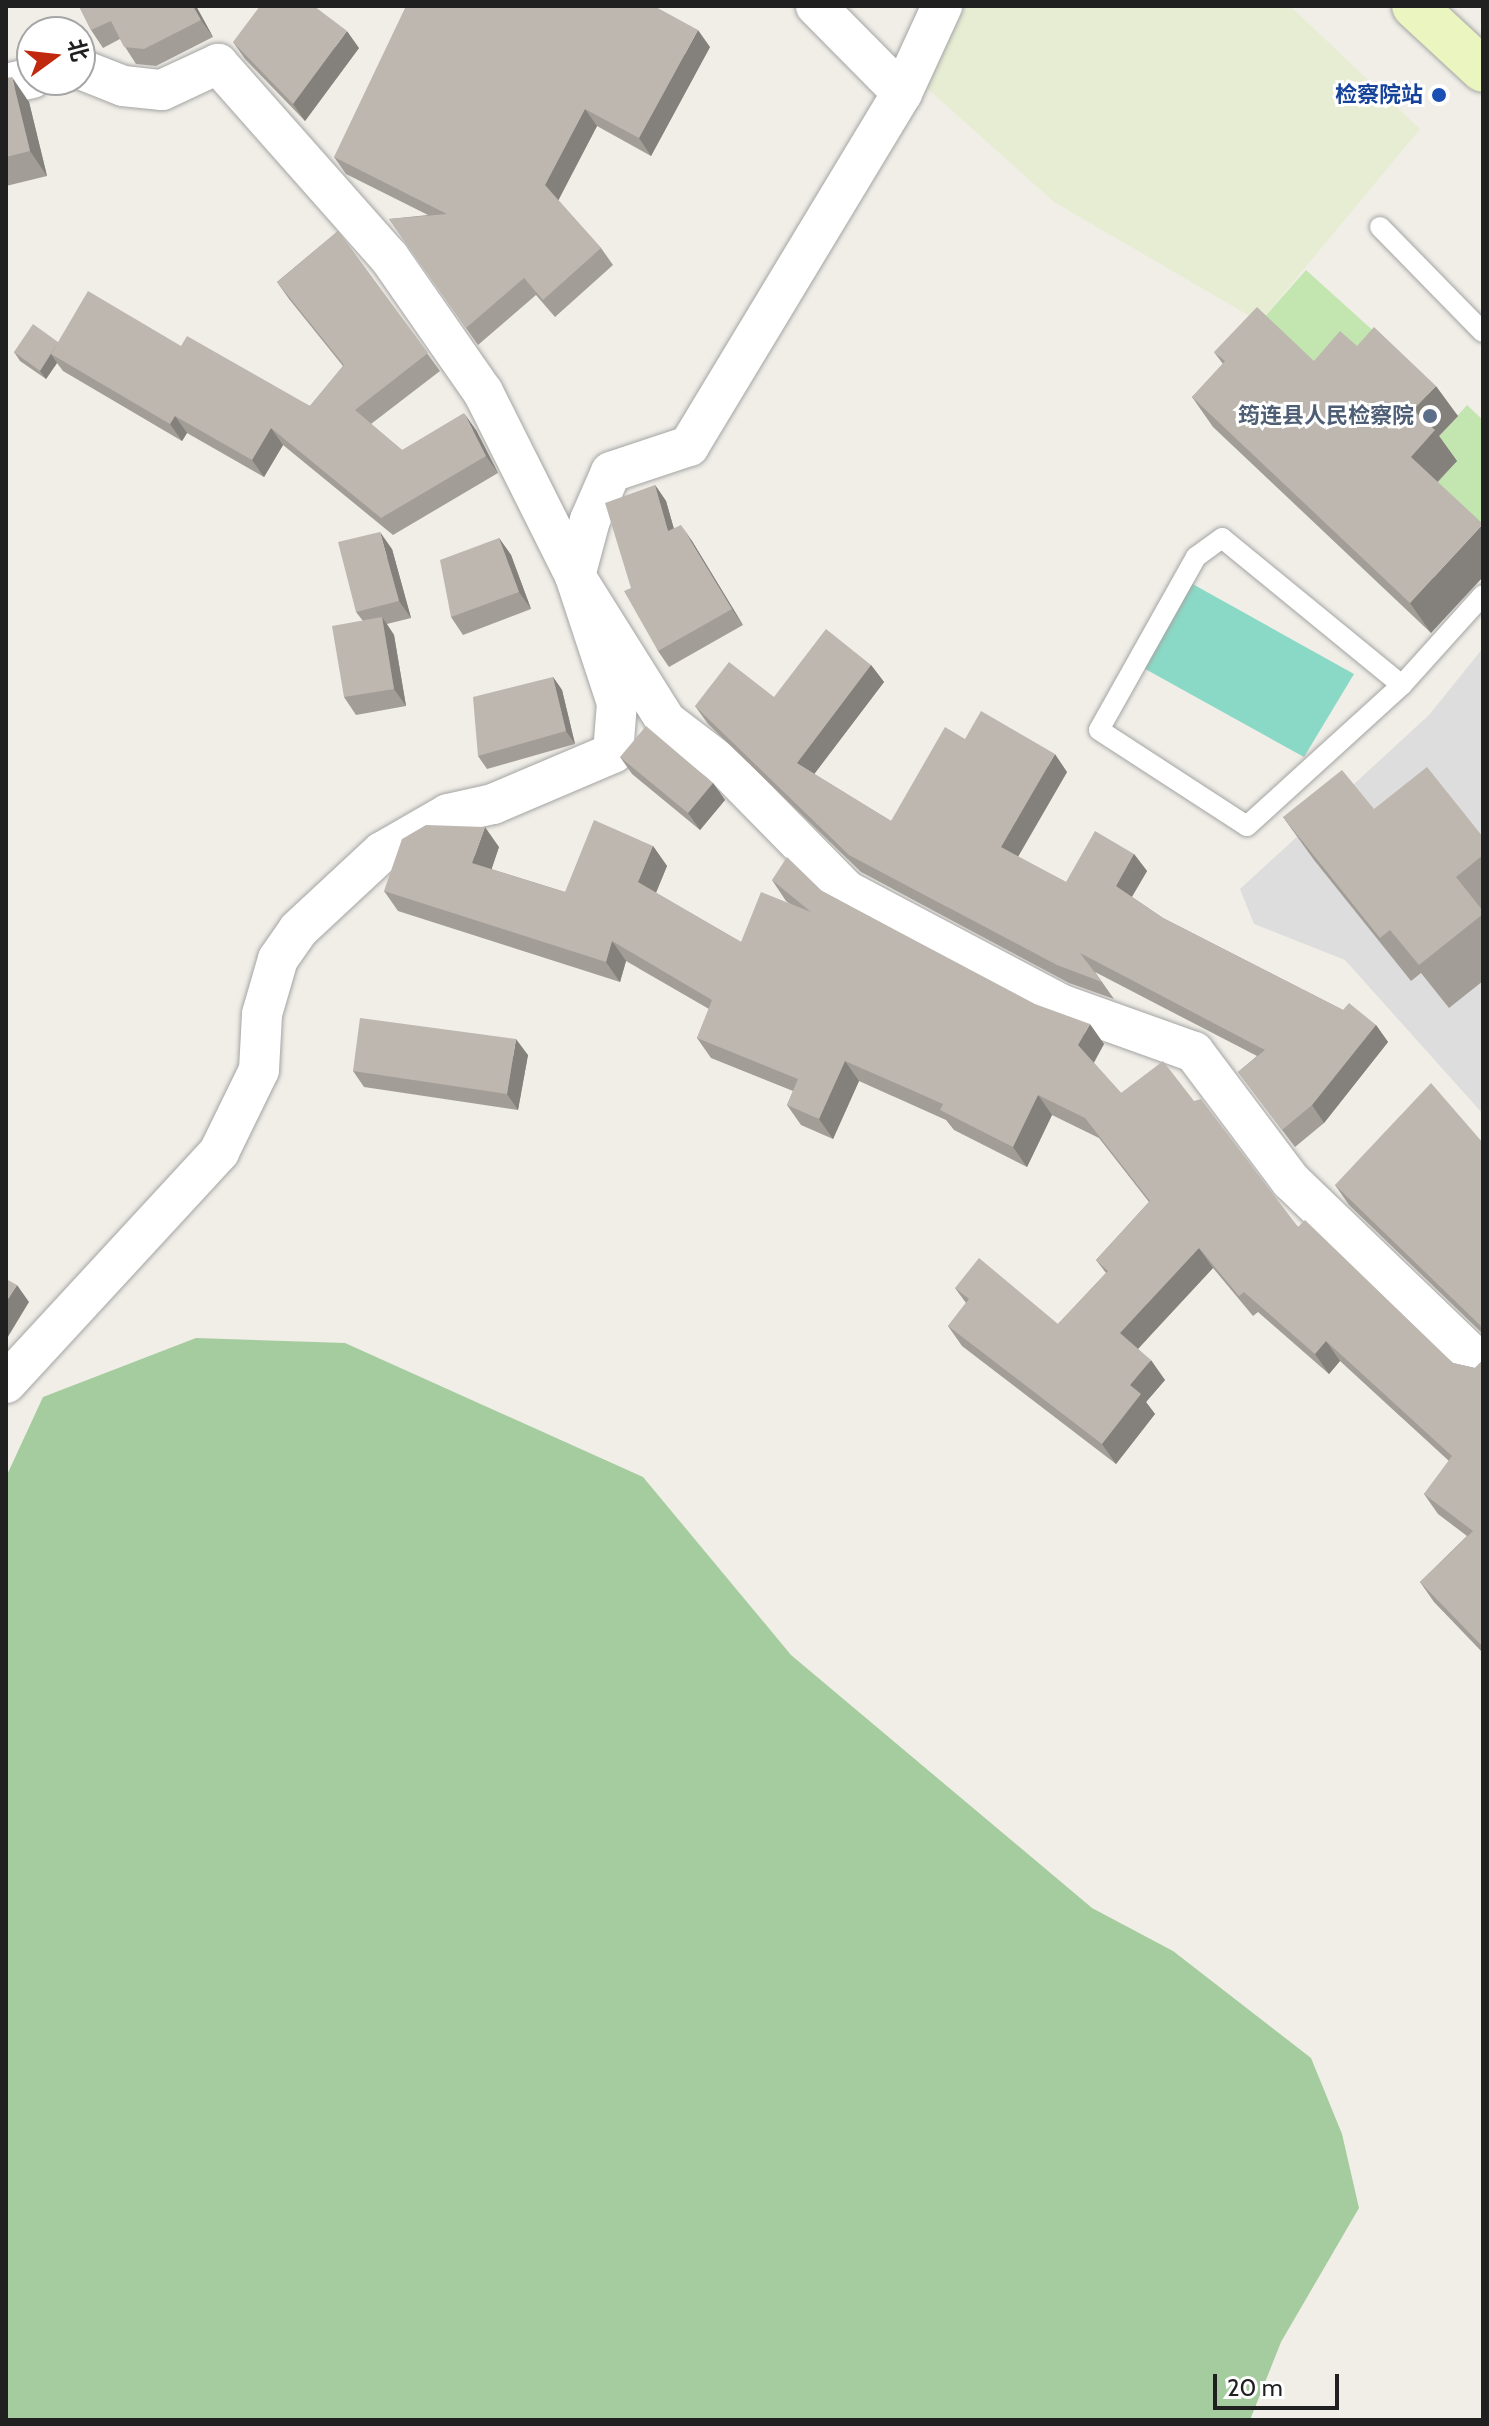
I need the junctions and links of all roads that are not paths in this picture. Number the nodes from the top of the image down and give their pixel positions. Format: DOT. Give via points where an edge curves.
graph roads {
  1 [pos="816,6"];
  2 [pos="942,6"];
  3 [pos="1414,6"];
  4 [pos="1483,70"];
  5 [pos="96,75"];
  6 [pos="902,93"];
  7 [pos="1380,227"];
  8 [pos="1483,332"];
  9 [pos="575,576"];
  10 [pos="1483,595"];
  11 [pos="1398,682"];
  12 [pos="1483,1366"];
  13 [pos="6,1383"];
  1 -- 6 [label="street"];
  2 -- 6 [label="street"];
  3 -- 4 [label="main road"];
  5 -- 9 [label="street" via="123,86 162,90 218,64 389,257 483,392"];
  6 -- 9 [label="street" via="689,446 611,472"];
  7 -- 8 [label="lane"];
  9 -- 12 [label="street" via="666,721 722,764 847,891 1060,1004 1194,1052 1291,1181"];
  9 -- 13 [label="street" via="617,703 613,753 493,804 448,814 382,852 298,930 278,959 262,1014 259,1070 219,1152"];
  10 -- 11 [label="lane"];
  11 -- 11 [label="lane" via="1222,538 1196,557 1099,730 1247,826"];
}
